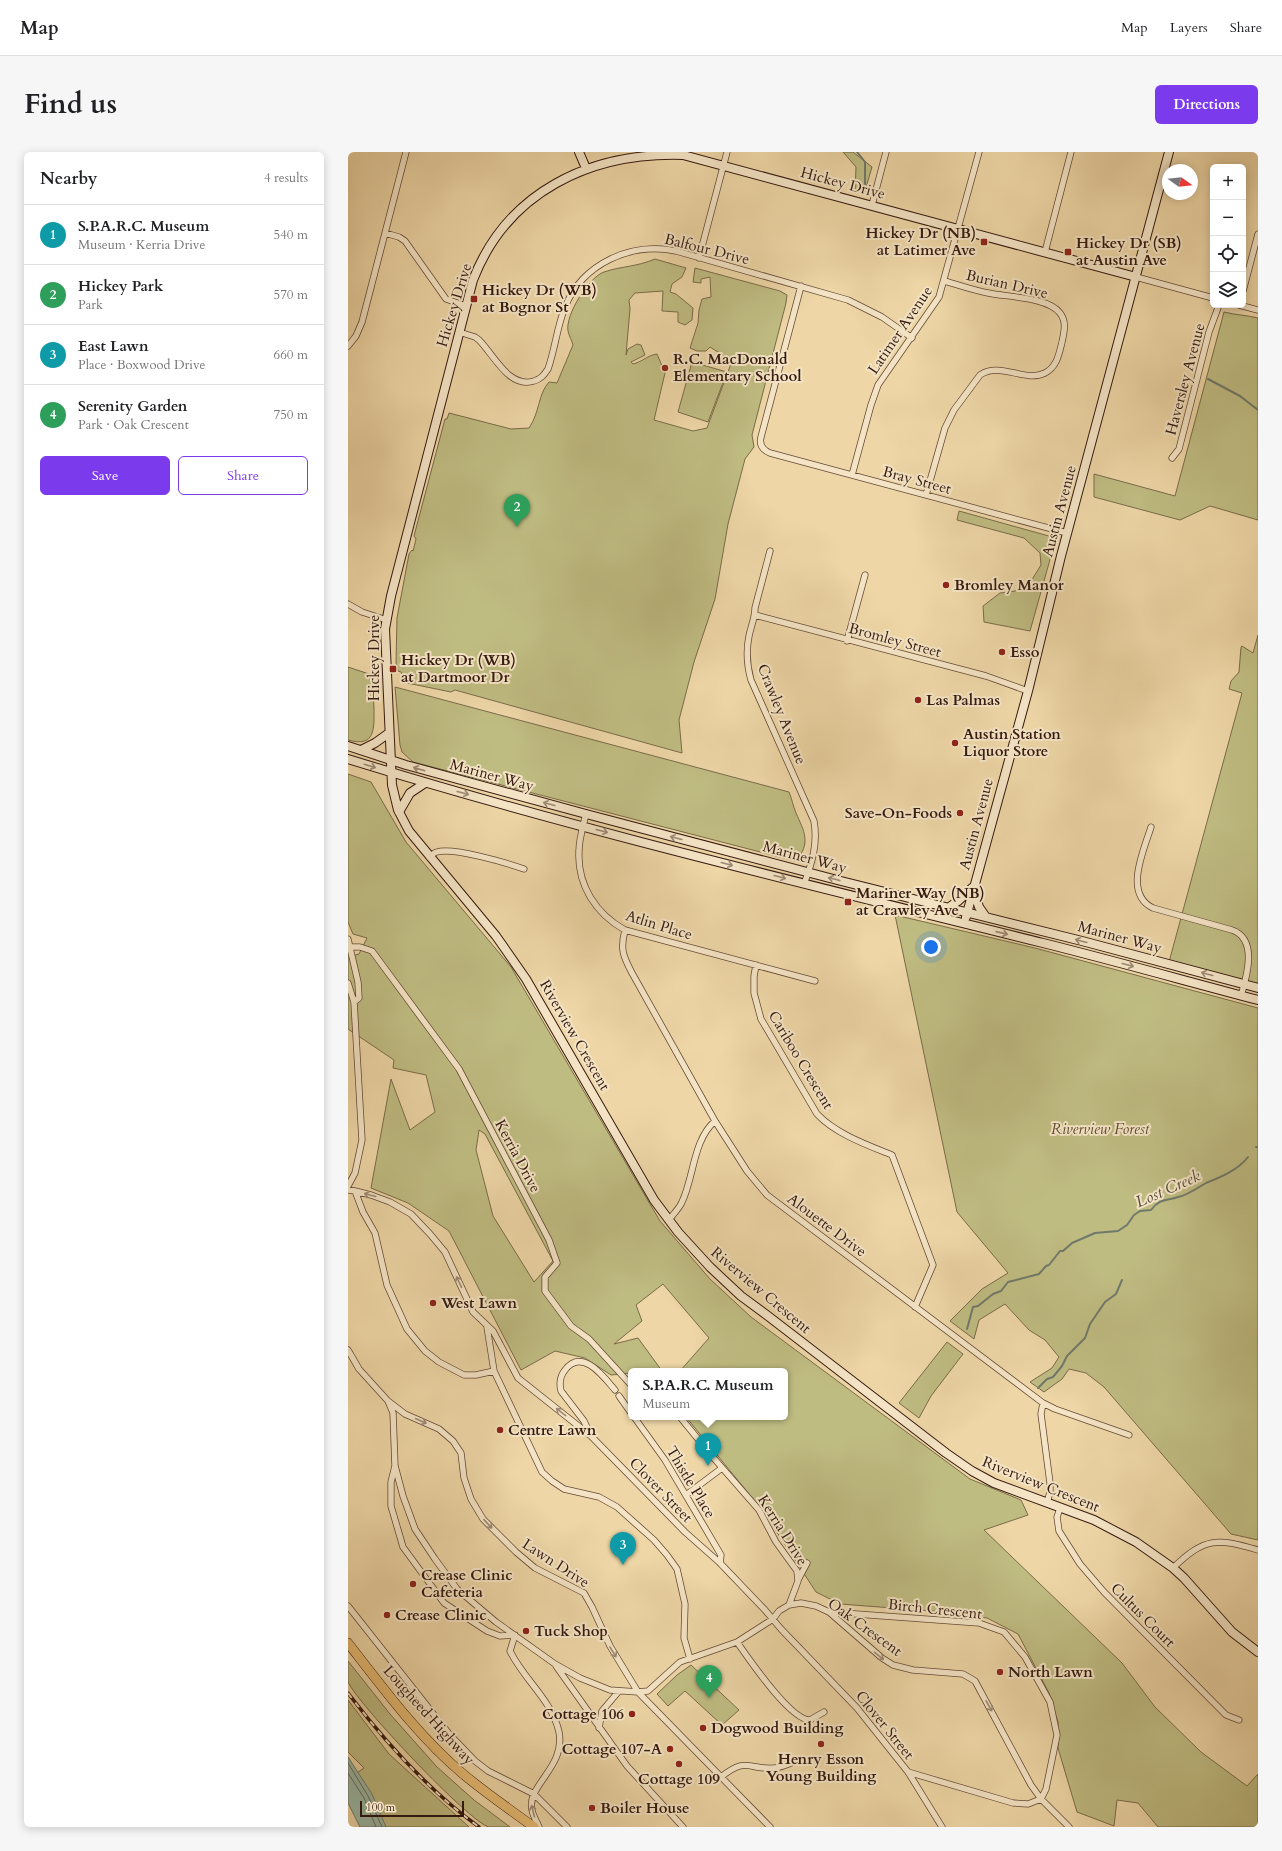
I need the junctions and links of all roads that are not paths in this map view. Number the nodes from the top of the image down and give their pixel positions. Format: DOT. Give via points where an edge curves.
graph roads {
  1 [pos="406,152"];
  2 [pos="579,152"];
  3 [pos="727,152"];
  4 [pos="886,152"];
  5 [pos="979,152"];
  6 [pos="1072,152"];
  7 [pos="1169,152"];
  8 [pos="642,153"];
  9 [pos="724,165"];
  10 [pos="585,166"];
  11 [pos="872,205"];
  12 [pos="959,228"];
  13 [pos="385,233"];
  14 [pos="1258,234"];
  15 [pos="1045,252"];
  16 [pos="699,258"];
  17 [pos="1136,277"];
  18 [pos="1246,280"];
  19 [pos="944,281"];
  20 [pos="801,286"];
  21 [pos="1210,297"];
  22 [pos="466,306"];
  23 [pos="1246,307"];
  24 [pos="1218,308"];
  25 [pos="1258,310"];
  26 [pos="459,332"];
  27 [pos="912,338"];
  28 [pos="348,346"];
  29 [pos="1172,458"];
  30 [pos="852,475"];
  31 [pos="926,495"];
  32 [pos="1067,533"];
  33 [pos="770,551"];
  34 [pos="865,576"];
  35 [pos="348,604"];
  36 [pos="755,615"];
  37 [pos="387,620"];
  38 [pos="847,641"];
  39 [pos="1028,691"];
  40 [pos="389,733"];
  41 [pos="348,746"];
  42 [pos="361,750"];
  43 [pos="348,759"];
  44 [pos="391,760"];
  45 [pos="391,773"];
  46 [pos="425,783"];
  47 [pos="399,812"];
  48 [pos="586,814"];
  49 [pos="583,826"];
  50 [pos="1151,827"];
  51 [pos="429,857"];
  52 [pos="524,869"];
  53 [pos="809,873"];
  54 [pos="804,884"];
  55 [pos="973,887"];
  56 [pos="948,908"];
  57 [pos="967,912"];
  58 [pos="986,917"];
  59 [pos="964,924"];
  60 [pos="625,930"];
  61 [pos="348,939"];
  62 [pos="350,947"];
  63 [pos="756,965"];
  64 [pos="815,981"];
  65 [pos="348,983"];
  66 [pos="1244,984"];
  67 [pos="1258,988"];
  68 [pos="1241,996"];
  69 [pos="1258,1000"];
  70 [pos="354,1002"];
  71 [pos="715,1121"];
  72 [pos="348,1186"];
  73 [pos="348,1190"];
  74 [pos="355,1191"];
  75 [pos="669,1220"];
  76 [pos="915,1307"];
  77 [pos="487,1327"];
  78 [pos="348,1350"];
  79 [pos="494,1371"];
  80 [pos="628,1382"];
  81 [pos="615,1390"];
  82 [pos="619,1396"];
  83 [pos="388,1401"];
  84 [pos="1043,1403"];
  85 [pos="628,1409"];
  86 [pos="405,1414"];
  87 [pos="636,1420"];
  88 [pos="682,1420"];
  89 [pos="394,1424"];
  90 [pos="1129,1435"];
  91 [pos="591,1436"];
  92 [pos="707,1450"];
  93 [pos="712,1455"];
  94 [pos="395,1466"];
  95 [pos="722,1468"];
  96 [pos="686,1495"];
  97 [pos="1047,1504"];
  98 [pos="1060,1508"];
  99 [pos="1258,1550"];
  100 [pos="720,1563"];
  101 [pos="807,1563"];
  102 [pos="1173,1568"];
  103 [pos="798,1581"];
  104 [pos="789,1605"];
  105 [pos="348,1606"];
  106 [pos="829,1612"];
  107 [pos="773,1619"];
  108 [pos="515,1635"];
  109 [pos="737,1642"];
  110 [pos="348,1643"];
  111 [pos="1258,1652"];
  112 [pos="690,1659"];
  113 [pos="555,1664"];
  114 [pos="619,1691"];
  115 [pos="638,1692"];
  116 [pos="824,1712"];
  117 [pos="1239,1720"];
  118 [pos="599,1728"];
  119 [pos="794,1762"];
  120 [pos="908,1772"];
  121 [pos="722,1777"];
  122 [pos="534,1794"];
  123 [pos="1041,1799"];
  124 [pos="534,1827"];
  125 [pos="539,1827"];
  126 [pos="567,1827"];
  127 [pos="683,1827"];
  128 [pos="770,1827"];
  129 [pos="942,1827"];
  130 [pos="1069,1827"];
  1 -- 13 [label="street"];
  2 -- 10 [label="main road"];
  3 -- 9 [label="street"];
  4 -- 11 [label="street"];
  5 -- 12 [label="street, Latimer Avenue"];
  6 -- 15 [label="street"];
  7 -- 17 [label="main road, Austin Avenue"];
  8 -- 9 [label="main road, Hickey Drive" via="683,155"];
  8 -- 10 [label="main road, Hickey Drive"];
  9 -- 11 [label="main road, Hickey Drive"];
  9 -- 16 [label="street"];
  10 -- 22 [label="main road, Hickey Drive" via="563,175 540,190 512,216 483,257"];
  11 -- 12 [label="main road, Hickey Drive"];
  12 -- 15 [label="main road, Hickey Drive"];
  12 -- 19 [label="street, Latimer Avenue"];
  13 -- 22 [label="street" via="405,241 446,300"];
  13 -- 28 [label="street" via="362,322"];
  14 -- 18 [label="street"];
  15 -- 17 [label="main road, Hickey Drive"];
  16 -- 20 [label="street, Balfour Drive"];
  16 -- 26 [label="street, Balfour Drive" via="671,250 645,249 615,256 598,266 584,278 572,294 562,317 548,369 541,378 533,382 513,379 479,340"];
  17 -- 21 [label="street"];
  17 -- 32 [label="main road, Austin Avenue"];
  19 -- 27 [label="street, Latimer Avenue" via="936,303"];
  19 -- 31 [label="street, Burian Drive" via="1056,308 1063,317 1065,330 1058,358 1052,368 1044,374 1032,375 997,370 980,376 954,410 945,428"];
  20 -- 27 [label="street, Balfour Drive" via="831,294 865,308"];
  20 -- 30 [label="street, Bray Street" via="760,437 762,447 770,453"];
  22 -- 26 [label="main road, Hickey Drive"];
  23 -- 25 [label="street"];
  24 -- 29 [label="street, Haversley Avenue" via="1179,449"];
  26 -- 37 [label="main road, Hickey Drive" via="392,589"];
  27 -- 30 [label="street, Latimer Avenue" via="878,385"];
  30 -- 31 [label="street, Bray Street"];
  31 -- 32 [label="street, Bray Street"];
  32 -- 39 [label="main road, Austin Avenue"];
  33 -- 36 [label="street, Crawley Avenue"];
  34 -- 38 [label="street"];
  35 -- 37 [label="street" via="362,612"];
  36 -- 38 [label="street, Bromley Street"];
  36 -- 53 [label="street, Crawley Avenue" via="748,645 749,674 812,817 815,843"];
  37 -- 40 [label="main road, Hickey Drive"];
  38 -- 39 [label="street, Bromley Street" via="986,676"];
  39 -- 55 [label="main road, Austin Avenue"];
  40 -- 42 [label="main road"];
  40 -- 44 [label="main road, Hickey Drive"];
  41 -- 42 [label="main road, Mariner Way"];
  42 -- 44 [label="main road, Mariner Way"];
  43 -- 45 [label="main road, Mariner Way, one-way"];
  44 -- 45 [label="main road, Hickey Drive"];
  48 -- 44 [label="main road, Mariner Way, one-way"];
  45 -- 46 [label="main road, Mariner Way"];
  45 -- 47 [label="main road, Riverview Crescent"];
  46 -- 47 [label="main road" via="410,793"];
  46 -- 49 [label="main road, Mariner Way, one-way"];
  47 -- 51 [label="main road, Riverview Crescent" via="409,831"];
  48 -- 49 [label="street, Atlin Place"];
  53 -- 48 [label="main road, Mariner Way, one-way"];
  49 -- 54 [label="main road, Mariner Way, one-way"];
  49 -- 60 [label="street, Atlin Place" via="579,851 584,885 601,911"];
  50 -- 66 [label="street" via="1136,877 1142,899 1153,908 1232,930 1241,935 1249,950"];
  51 -- 52 [label="street" via="437,852 455,852"];
  51 -- 75 [label="main road, Riverview Crescent" via="496,936 526,979 643,1182"];
  53 -- 54 [label="street, Crawley Avenue"];
  56 -- 53 [label="main road, Mariner Way, one-way"];
  54 -- 59 [label="main road, Mariner Way"];
  55 -- 56 [label="main road"];
  55 -- 57 [label="main road, Austin Avenue"];
  55 -- 58 [label="main road" via="979,907"];
  56 -- 57 [label="main road, Mariner Way"];
  57 -- 58 [label="main road, Mariner Way"];
  57 -- 59 [label="main road, Austin Avenue"];
  66 -- 58 [label="main road, Mariner Way, one-way"];
  59 -- 68 [label="main road, Mariner Way, one-way"];
  60 -- 63 [label="street, Atlin Place"];
  60 -- 71 [label="street, Alouette Drive" via="622,945 627,964"];
  61 -- 62 [label="street"];
  62 -- 70 [label="street" via="359,998"];
  62 -- 80 [label="street, Kerria Drive" via="372,951 459,1069 549,1240 557,1263 545,1277 545,1290 571,1326 589,1339"];
  63 -- 64 [label="street, Atlin Place"];
  63 -- 76 [label="street, Cariboo Crescent" via="753,985 757,1009 769,1035 813,1108 828,1124 892,1155 932,1265"];
  65 -- 70 [label="street"];
  66 -- 67 [label="main road, Mariner Way"];
  66 -- 68 [label="street"];
  68 -- 69 [label="main road, Mariner Way"];
  70 -- 72 [label="street" via="362,1140 355,1173"];
  71 -- 75 [label="street" via="701,1141 683,1200"];
  71 -- 76 [label="street, Alouette Drive" via="739,1160 767,1195"];
  73 -- 74 [label="street, Clover Street"];
  77 -- 74 [label="street, Clover Street, one-way" via="474,1312 445,1252 411,1214 390,1202"];
  74 -- 79 [label="street" via="375,1233 387,1285 407,1329 425,1351 439,1362 464,1375"];
  75 -- 97 [label="main road, Riverview Crescent" via="699,1256 741,1296 946,1453 994,1483"];
  76 -- 84 [label="street, Alouette Drive"];
  77 -- 79 [label="street"];
  91 -- 77 [label="street, Clover Street, one-way" via="518,1378 493,1331"];
  78 -- 83 [label="street, Lawn Drive" via="359,1369"];
  79 -- 112 [label="street" via="542,1472 564,1489 598,1497 617,1507 654,1540 677,1569 685,1604 684,1638"];
  81 -- 91 [label="street" via="600,1372 586,1363 572,1364 563,1372 559,1385 561,1391 584,1421"];
  82 -- 85 [label="street"];
  83 -- 86 [label="street, Lawn Drive"];
  83 -- 89 [label="street"];
  84 -- 90 [label="street, Alouette Drive"];
  84 -- 97 [label="street" via="1040,1414 1050,1483"];
  86 -- 89 [label="street" via="395,1417"];
  86 -- 115 [label="street, Lawn Drive, one-way" via="439,1429 453,1441 461,1453 464,1478 471,1499 483,1519 500,1537 535,1568 584,1593 610,1646"];
  87 -- 96 [label="street, Thistle Place"];
  88 -- 92 [label="street"];
  89 -- 94 [label="street"];
  91 -- 100 [label="street, Clover Street" via="685,1532"];
  93 -- 95 [label="street, Kerria Drive"];
  94 -- 108 [label="street" via="415,1529 435,1559 457,1589"];
  94 -- 108 [label="street" via="392,1506 403,1547 444,1603 487,1631 500,1636"];
  95 -- 96 [label="street"];
  95 -- 103 [label="street, Kerria Drive" via="759,1510 776,1542 797,1571"];
  96 -- 100 [label="street, Thistle Place" via="721,1555"];
  97 -- 98 [label="main road, Riverview Crescent"];
  98 -- 102 [label="main road, Riverview Crescent" via="1122,1533"];
  98 -- 117 [label="street, Cultus Court" via="1057,1517 1059,1531 1080,1564 1104,1592 1226,1715"];
  99 -- 102 [label="street" via="1223,1542 1205,1544 1189,1553"];
  100 -- 107 [label="street, Clover Street"];
  101 -- 103 [label="street"];
  102 -- 111 [label="main road, Riverview Crescent" via="1232,1632"];
  103 -- 104 [label="street, Kerria Drive"];
  104 -- 106 [label="street, Oak Crescent" via="801,1603"];
  104 -- 107 [label="street"];
  105 -- 122 [label="street" via="450,1735 475,1761 488,1771"];
  106 -- 123 [label="street, Oak Crescent, one-way" via="893,1665 913,1670 963,1674 975,1681"];
  106 -- 123 [label="street, Birch Crescent" via="979,1623 1004,1632 1025,1657 1050,1702 1057,1735 1046,1789"];
  107 -- 109 [label="street"];
  107 -- 120 [label="street, Clover Street" via="857,1708"];
  108 -- 113 [label="street"];
  108 -- 122 [label="street" via="510,1651 547,1704 559,1732 560,1752"];
  109 -- 112 [label="street"];
  109 -- 116 [label="street" via="766,1683 800,1717 810,1720"];
  110 -- 124 [label="main road, Lougheed Highway" via="427,1738 462,1773"];
  112 -- 115 [label="street" via="680,1662 648,1691"];
  113 -- 114 [label="street" via="601,1687"];
  113 -- 118 [label="street"];
  114 -- 115 [label="street"];
  114 -- 118 [label="street" via="602,1712"];
  115 -- 121 [label="street, Lawn Drive"];
  118 -- 127 [label="street" via="627,1766"];
  119 -- 121 [label="street" via="775,1768 744,1764"];
  120 -- 123 [label="street" via="1013,1803 1028,1804"];
  120 -- 129 [label="street, Clover Street"];
  121 -- 128 [label="street, Lawn Drive"];
  125 -- 122 [label="street, one-way" via="532,1810"];
  122 -- 126 [label="street"];
  123 -- 130 [label="street, Oak Crescent"];
}
